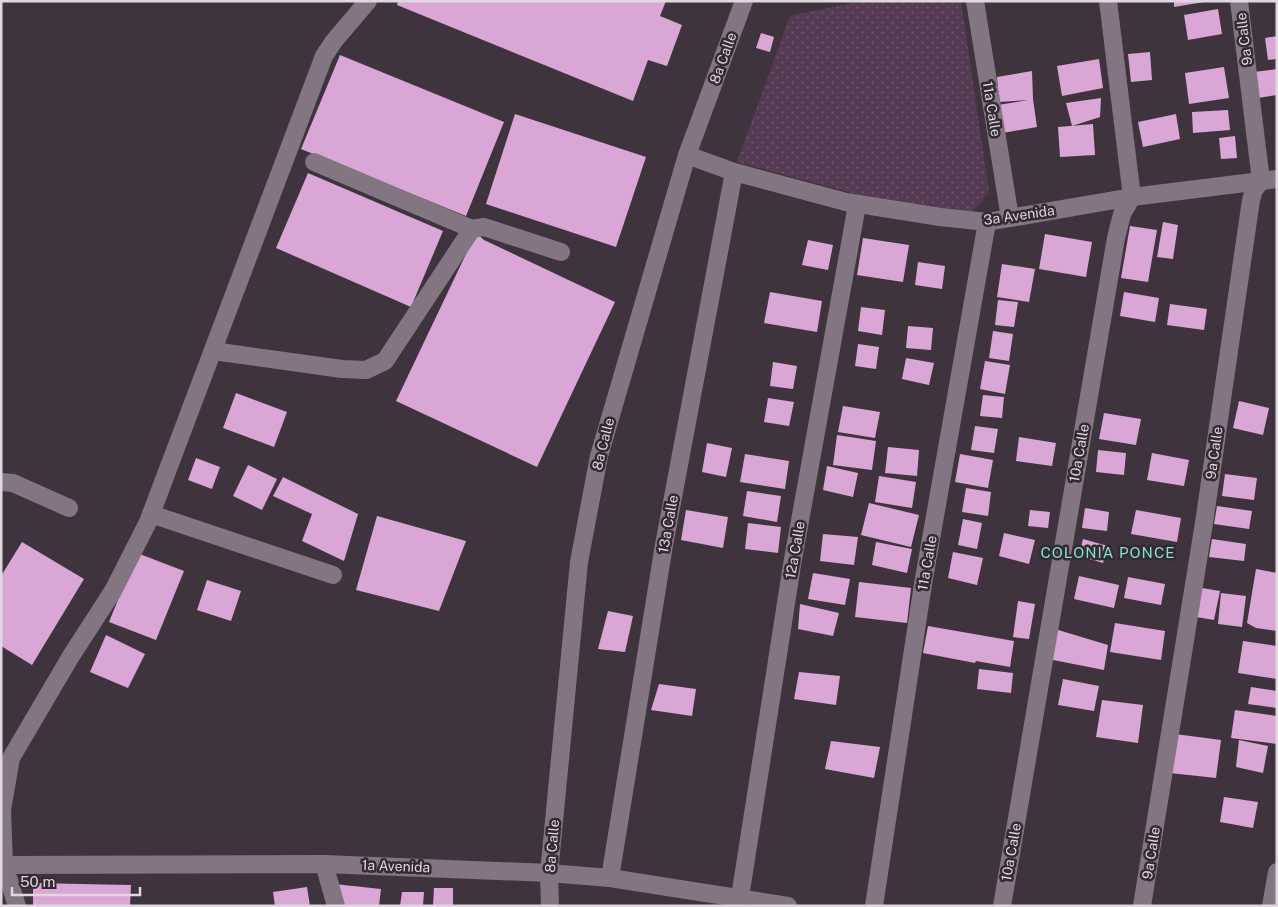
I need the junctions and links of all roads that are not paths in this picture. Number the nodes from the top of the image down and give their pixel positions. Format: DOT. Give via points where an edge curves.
graph roads {
  1 [pos="368,1"];
  2 [pos="744,1"];
  3 [pos="975,1"];
  4 [pos="1108,1"];
  5 [pos="1239,1"];
  6 [pos="687,155"];
  7 [pos="314,162"];
  8 [pos="734,172"];
  9 [pos="1269,180"];
  10 [pos="1132,197"];
  11 [pos="858,204"];
  12 [pos="1010,218"];
  13 [pos="987,222"];
  14 [pos="472,229"];
  15 [pos="561,252"];
  16 [pos="213,351"];
  17 [pos="1,482"];
  18 [pos="69,508"];
  19 [pos="151,514"];
  20 [pos="333,575"];
  21 [pos="324,864"];
  22 [pos="3,865"];
  23 [pos="1277,872"];
  24 [pos="549,873"];
  25 [pos="610,878"];
  26 [pos="740,897"];
  27 [pos="17,906"];
  28 [pos="336,906"];
  29 [pos="550,906"];
  30 [pos="788,906"];
  31 [pos="874,906"];
  32 [pos="1002,906"];
  33 [pos="1142,906"];
  34 [pos="1271,906"];
  1 -- 16 [label="street" via="324,56"];
  2 -- 6 [label="street, 8a Calle"];
  3 -- 12 [label="street, 11a Calle"];
  4 -- 10 [label="street"];
  5 -- 9 [label="street, 9a Calle"];
  6 -- 8 [label="street, 3a Avenida"];
  6 -- 24 [label="street, 8a Calle" via="598,456 579,562"];
  7 -- 14 [label="street"];
  8 -- 11 [label="street, 3a Avenida"];
  8 -- 25 [label="street, 13a Calle" via="664,545"];
  9 -- 10 [label="street, 3a Avenida"];
  9 -- 33 [label="street, 9a Calle" via="1254,190 1251,200"];
  10 -- 12 [label="street, 3a Avenida"];
  10 -- 32 [label="street, 10a Calle" via="1122,214 1116,238"];
  11 -- 13 [label="street, 3a Avenida"];
  11 -- 26 [label="street, 12a Calle" via="792,565"];
  12 -- 13 [label="street, 3a Avenida"];
  13 -- 31 [label="street, 11a Calle" via="923,584"];
  14 -- 15 [label="street" via="484,227"];
  14 -- 16 [label="street" via="385,361 366,370"];
  16 -- 19 [label="street"];
  17 -- 18 [label="street" via="13,483"];
  19 -- 20 [label="street"];
  19 -- 22 [label="street" via="113,592 11,758 2,810"];
  21 -- 22 [label="street, 1a Avenida"];
  21 -- 24 [label="street, 1a Avenida"];
  21 -- 28 [label="street"];
  22 -- 27 [label="street"];
  23 -- 34 [label="street"];
  24 -- 25 [label="street, 1a Avenida"];
  24 -- 29 [label="street, 8a Calle"];
  25 -- 26 [label="street, 1a Avenida"];
  26 -- 30 [label="street, 1a Avenida"];
}
